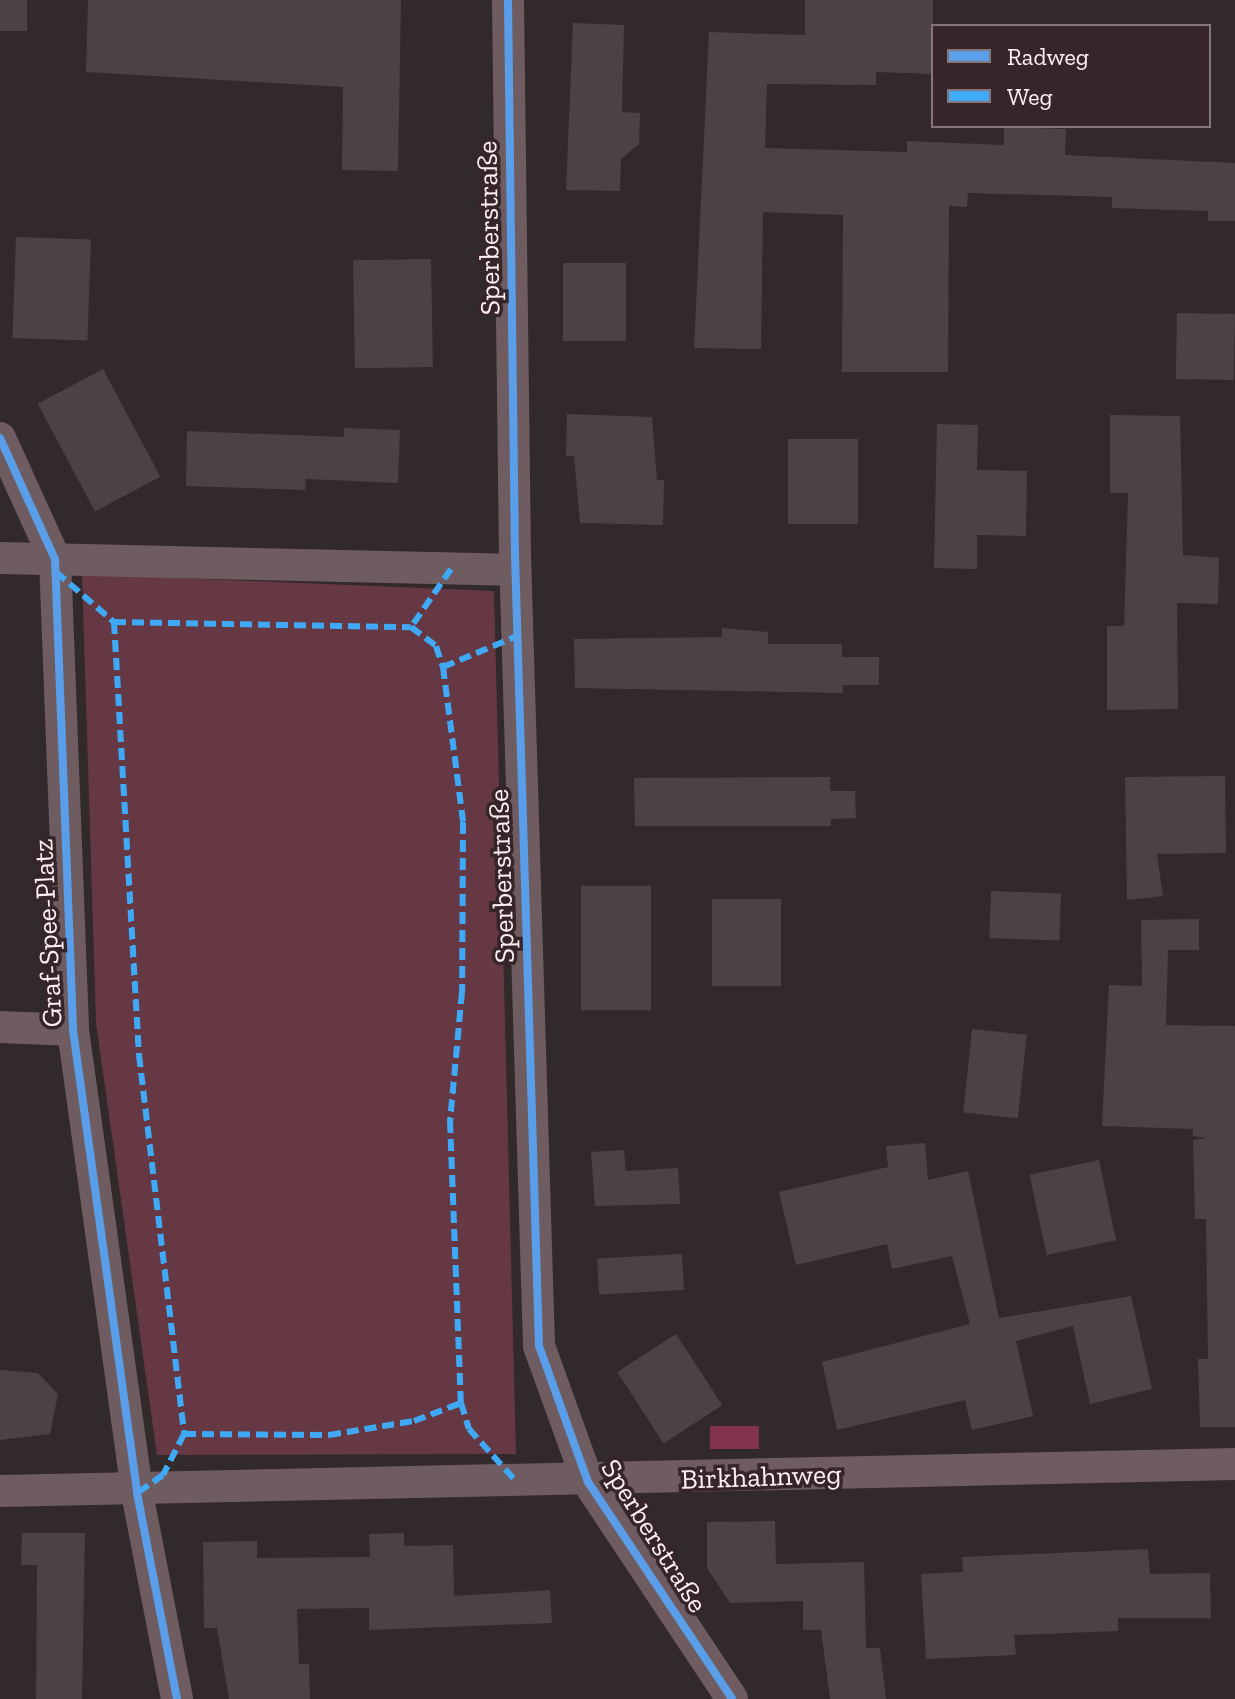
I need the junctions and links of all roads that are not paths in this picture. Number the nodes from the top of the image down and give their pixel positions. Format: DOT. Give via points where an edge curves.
graph roads {
  1 [pos="508,0"];
  2 [pos="0,438"];
  3 [pos="0,558"];
  4 [pos="55,559"];
  5 [pos="515,570"];
  6 [pos="0,1027"];
  7 [pos="73,1030"];
  8 [pos="1235,1464"];
  9 [pos="588,1482"];
  10 [pos="0,1491"];
  11 [pos="137,1493"];
  12 [pos="177,1699"];
  13 [pos="732,1699"];
  1 -- 5 [label="street, Sperberstraße"];
  2 -- 4 [label="street"];
  3 -- 4 [label="street"];
  4 -- 5 [label="street"];
  4 -- 7 [label="street, Graf-Spee-Platz"];
  5 -- 9 [label="street, Sperberstraße" via="539,1346"];
  6 -- 7 [label="street"];
  7 -- 11 [label="street, Graf-Spee-Platz"];
  8 -- 9 [label="street, Birkhahnweg"];
  9 -- 11 [label="street, Birkhahnweg"];
  9 -- 13 [label="street, Sperberstraße"];
  10 -- 11 [label="street, Birkhahnweg"];
  11 -- 12 [label="street, Graf-Spee-Platz"];
}
